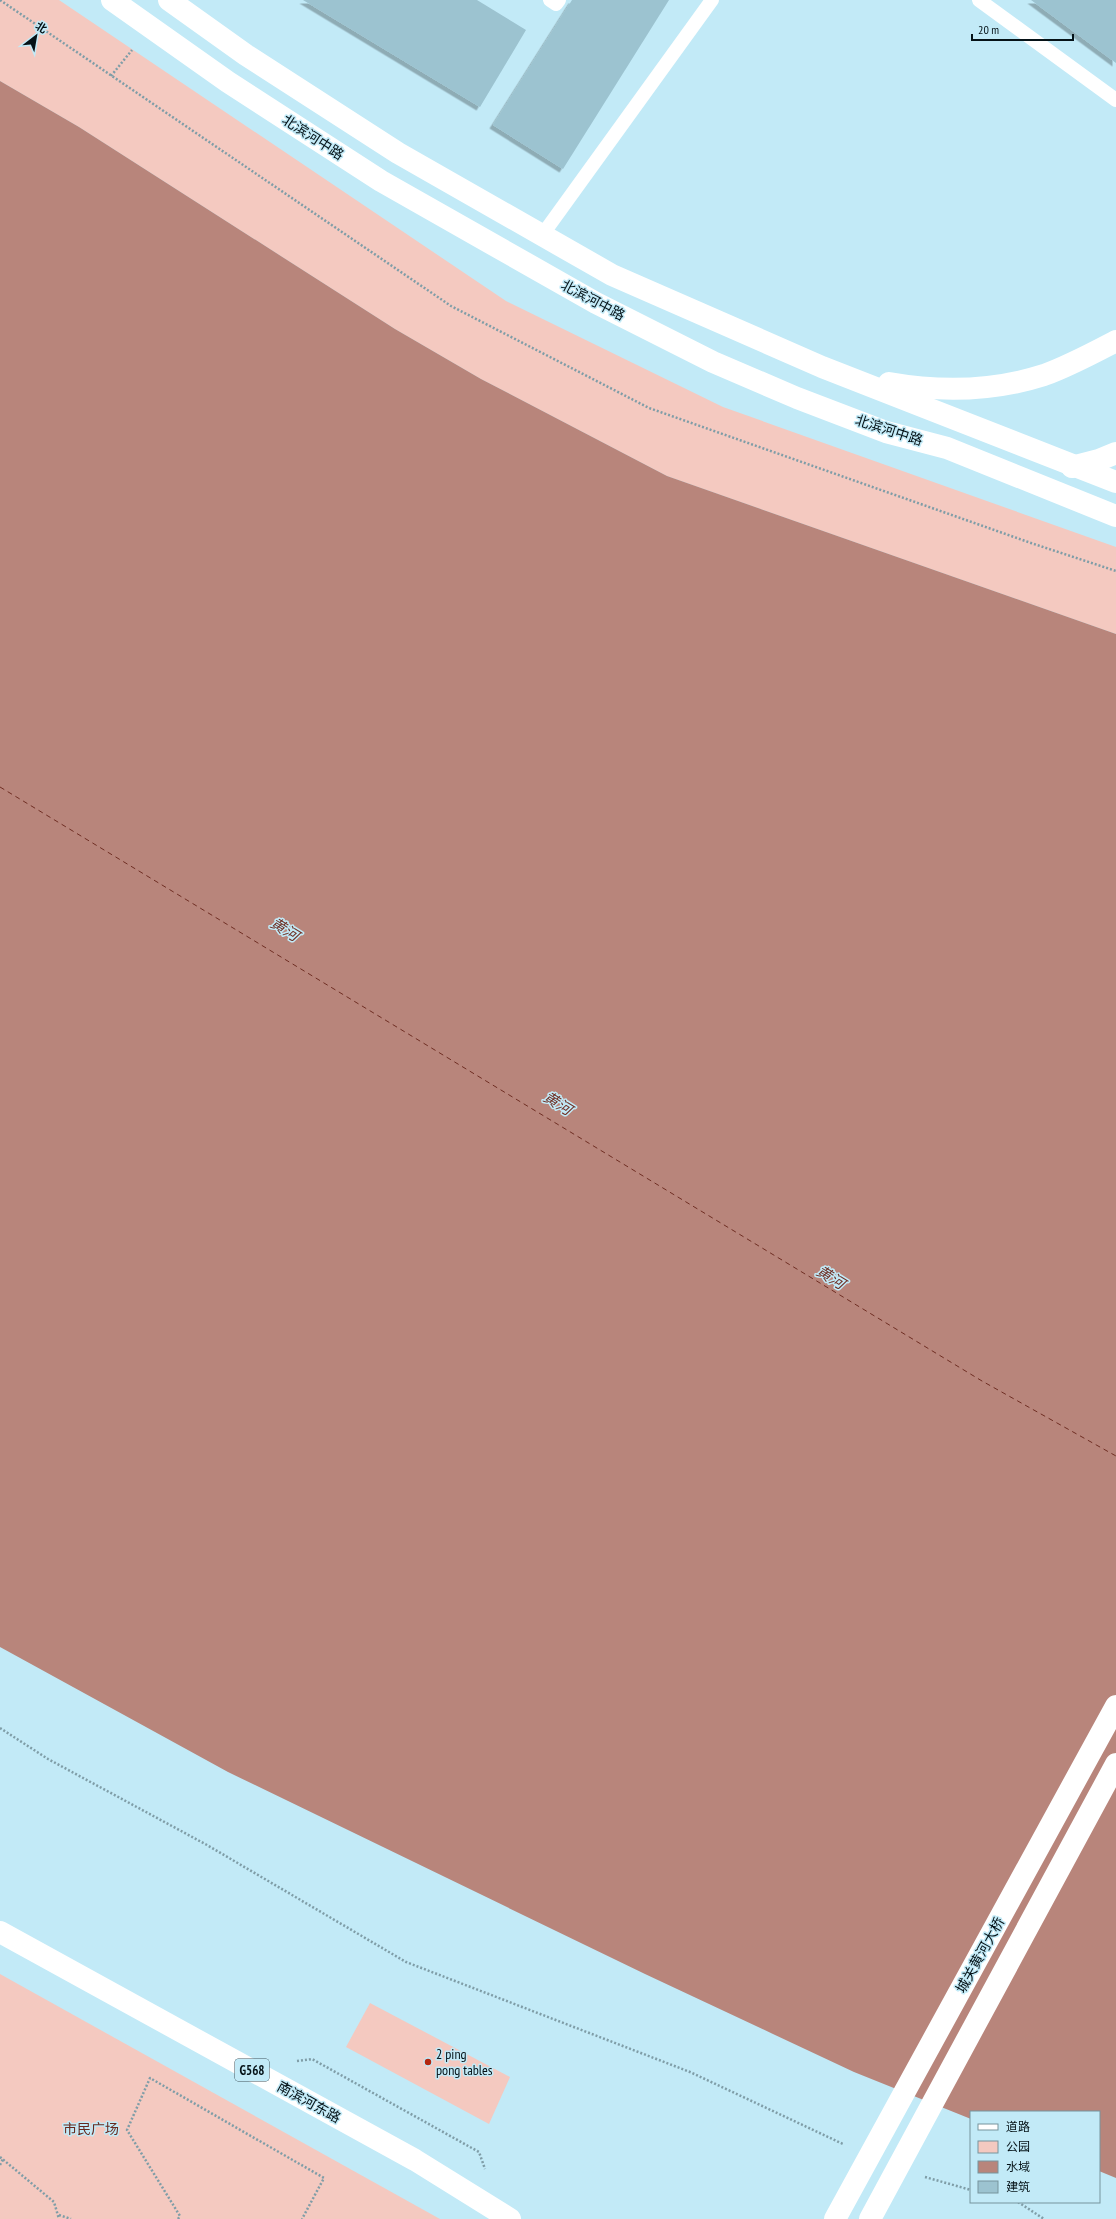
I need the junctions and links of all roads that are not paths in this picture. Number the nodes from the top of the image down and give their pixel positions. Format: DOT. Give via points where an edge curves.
graph roads {
  1 [pos="112,0"];
  2 [pos="169,0"];
  3 [pos="550,0"];
  4 [pos="559,0"];
  5 [pos="712,0"];
  6 [pos="979,0"];
  7 [pos="1116,100"];
  8 [pos="543,234"];
  9 [pos="1116,341"];
  10 [pos="822,367"];
  11 [pos="947,448"];
  12 [pos="1116,452"];
  13 [pos="1078,466"];
  14 [pos="1116,482"];
  15 [pos="1116,516"];
  16 [pos="1116,1706"];
  17 [pos="1116,1764"];
  18 [pos="0,1932"];
  19 [pos="839,2212"];
  20 [pos="508,2217"];
  21 [pos="870,2219"];
  1 -- 11 [label="main road, 北滨河中路" via="228,82 381,181 596,303 713,362 797,398 886,432"];
  2 -- 8 [label="main road" via="246,55 398,153"];
  3 -- 4 [label="lane" via="556,4"];
  5 -- 8 [label="lane"];
  6 -- 7 [label="lane"];
  8 -- 10 [label="main road" via="612,275"];
  9 -- 10 [label="main road" via="1043,375 992,386 946,390 908,386"];
  10 -- 13 [label="main road" via="949,415 1033,451"];
  11 -- 13 [label="main road" via="1006,470 1047,471"];
  11 -- 15 [label="main road, 北滨河中路"];
  12 -- 13 [label="main road"];
  13 -- 14 [label="main road"];
  16 -- 19 [label="main road, 城关黄河大桥"];
  17 -- 21 [label="main road, 城关黄河大桥"];
  18 -- 20 [label="main road, 南滨河东路 / G568" via="415,2160"];
}
